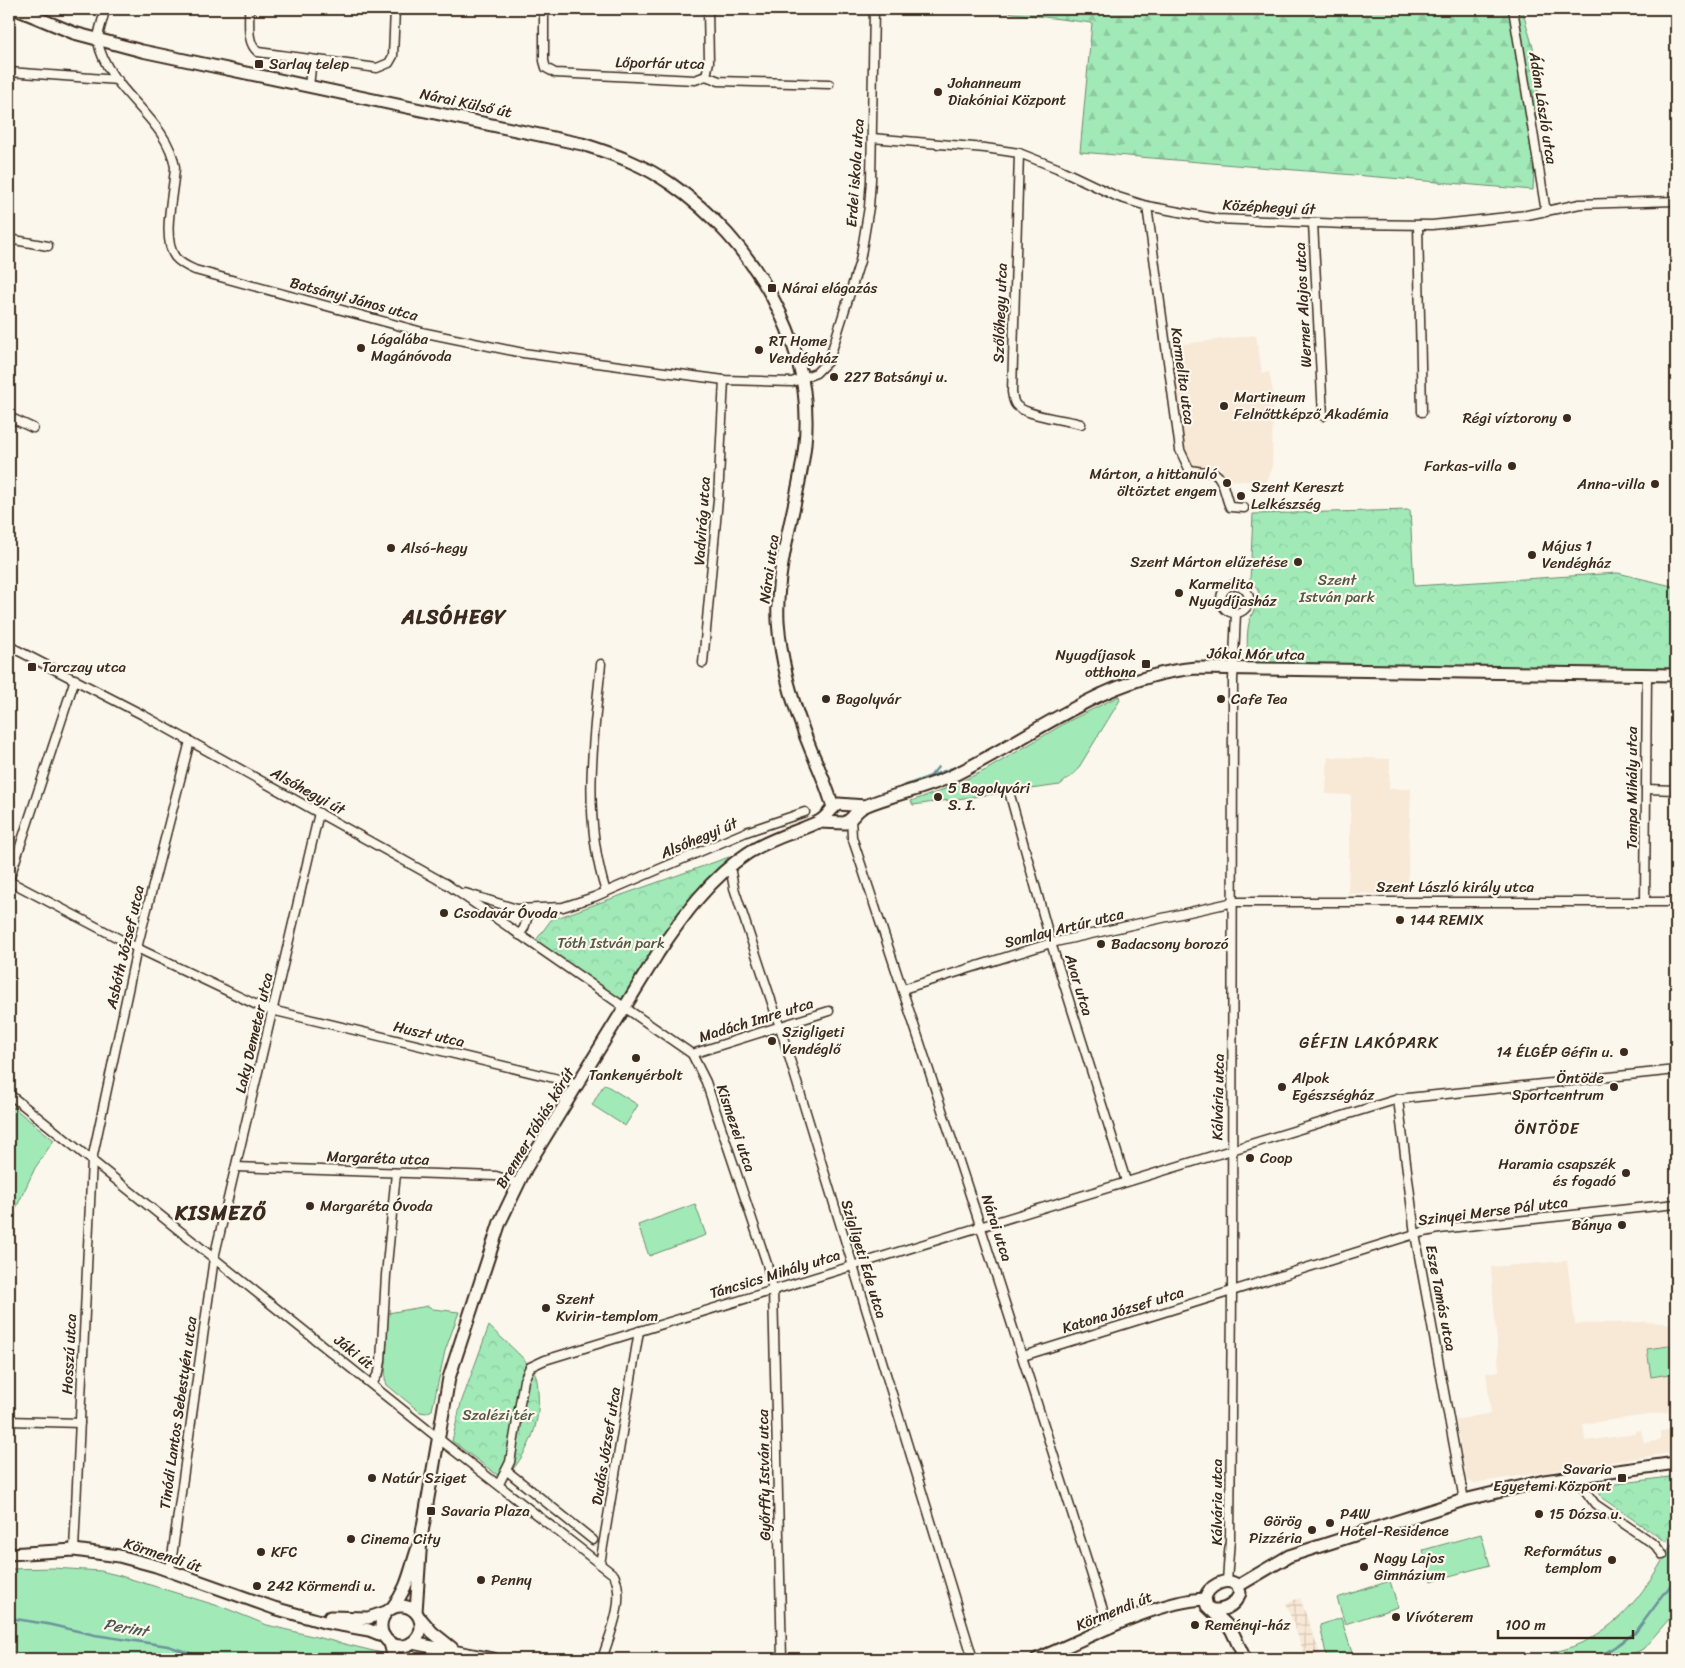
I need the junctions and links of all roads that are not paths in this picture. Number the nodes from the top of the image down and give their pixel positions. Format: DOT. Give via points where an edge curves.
graph roads {
  1 [pos="16,9"];
  2 [pos="105,9"];
  3 [pos="249,9"];
  4 [pos="395,9"];
  5 [pos="544,9"];
  6 [pos="708,9"];
  7 [pos="874,9"];
  8 [pos="1513,9"];
  9 [pos="98,40"];
  10 [pos="312,60"];
  11 [pos="9,72"];
  12 [pos="706,76"];
  13 [pos="118,80"];
  14 [pos="829,84"];
  15 [pos="310,86"];
  16 [pos="872,138"];
  17 [pos="1019,153"];
  18 [pos="1676,201"];
  19 [pos="1147,206"];
  20 [pos="1546,212"];
  21 [pos="1314,223"];
  22 [pos="1418,224"];
  23 [pos="9,239"];
  24 [pos="48,246"];
  25 [pos="724,380"];
  26 [pos="801,380"];
  27 [pos="1422,412"];
  28 [pos="1323,416"];
  29 [pos="9,417"];
  30 [pos="1081,424"];
  31 [pos="32,428"];
  32 [pos="1244,508"];
  33 [pos="1236,613"];
  34 [pos="9,646"];
  35 [pos="703,663"];
  36 [pos="601,664"];
  37 [pos="1233,669"];
  38 [pos="1647,675"];
  39 [pos="1676,676"];
  40 [pos="75,679"];
  41 [pos="190,741"];
  42 [pos="1646,789"];
  43 [pos="1676,790"];
  44 [pos="1010,795"];
  45 [pos="838,806"];
  46 [pos="865,806"];
  47 [pos="805,812"];
  48 [pos="319,813"];
  49 [pos="851,818"];
  50 [pos="818,822"];
  51 [pos="839,823"];
  52 [pos="852,837"];
  53 [pos="730,867"];
  54 [pos="9,881"];
  55 [pos="445,883"];
  56 [pos="606,892"];
  57 [pos="1234,902"];
  58 [pos="1645,902"];
  59 [pos="1676,902"];
  60 [pos="530,910"];
  61 [pos="519,935"];
  62 [pos="1051,942"];
  63 [pos="137,948"];
  64 [pos="902,989"];
  65 [pos="626,1009"];
  66 [pos="829,1011"];
  67 [pos="274,1012"];
  68 [pos="780,1027"];
  69 [pos="692,1054"];
  70 [pos="1676,1070"];
  71 [pos="579,1084"];
  72 [pos="9,1094"];
  73 [pos="1398,1099"];
  74 [pos="1231,1151"];
  75 [pos="92,1160"];
  76 [pos="236,1167"];
  77 [pos="396,1173"];
  78 [pos="1126,1181"];
  79 [pos="518,1183"];
  80 [pos="1676,1204"];
  81 [pos="982,1228"];
  82 [pos="1415,1234"];
  83 [pos="214,1258"];
  84 [pos="852,1265"];
  85 [pos="773,1290"];
  86 [pos="1232,1291"];
  87 [pos="639,1331"];
  88 [pos="1023,1356"];
  89 [pos="372,1384"];
  90 [pos="9,1421"];
  91 [pos="80,1423"];
  92 [pos="437,1437"];
  93 [pos="1676,1464"];
  94 [pos="507,1471"];
  95 [pos="1582,1476"];
  96 [pos="498,1484"];
  97 [pos="1464,1500"];
  98 [pos="421,1538"];
  99 [pos="594,1540"];
  100 [pos="74,1550"];
  101 [pos="9,1554"];
  102 [pos="1663,1555"];
  103 [pos="600,1564"];
  104 [pos="170,1571"];
  105 [pos="1227,1581"];
  106 [pos="1238,1586"];
  107 [pos="1205,1600"];
  108 [pos="1233,1604"];
  109 [pos="389,1610"];
  110 [pos="1212,1610"];
  111 [pos="418,1615"];
  112 [pos="304,1616"];
  113 [pos="1109,1629"];
  114 [pos="1231,1629"];
  115 [pos="387,1640"];
  116 [pos="410,1645"];
  117 [pos="456,1651"];
  118 [pos="394,1659"];
  119 [pos="401,1659"];
  120 [pos="493,1659"];
  121 [pos="602,1659"];
  122 [pos="782,1659"];
  123 [pos="973,1659"];
  124 [pos="1037,1659"];
  125 [pos="1245,1659"];
  1 -- 9 [label="street, Nárai Külső út"];
  2 -- 9 [label="street"];
  3 -- 10 [label="street" via="253,48 265,55"];
  4 -- 10 [label="street" via="393,56 389,63 377,68"];
  5 -- 12 [label="street, Lőportár utca" via="544,61 550,71 695,80"];
  6 -- 12 [label="street" via="709,62"];
  7 -- 16 [label="street, Erdei iskola utca"];
  8 -- 20 [label="street, Ádám László utca"];
  9 -- 13 [label="street, Batsányi János utca" via="103,57"];
  9 -- 15 [label="street, Nárai Külső út"];
  10 -- 15 [label="street"];
  11 -- 13 [label="street"];
  12 -- 14 [label="street, Lőportár utca" via="719,81"];
  13 -- 25 [label="street, Batsányi János utca" via="170,146 176,168 170,243 176,260 185,265 459,341 569,361"];
  15 -- 26 [label="street, Nárai Külső út" via="559,138 604,151 651,172 706,212 738,244 778,309"];
  16 -- 17 [label="street, Középhegyi út"];
  16 -- 26 [label="street, Erdei iskola utca" via="869,207 860,261 829,360 816,373"];
  17 -- 19 [label="street, Középhegyi út" via="1118,197"];
  17 -- 30 [label="street, Szőlőhegy utca" via="1013,400 1029,412"];
  18 -- 20 [label="street, Középhegyi út" via="1580,204"];
  19 -- 21 [label="street, Középhegyi út" via="1217,219"];
  19 -- 32 [label="street, Karmelita utca" via="1180,450 1189,469 1218,476 1230,507"];
  20 -- 22 [label="street, Középhegyi út" via="1483,221"];
  21 -- 22 [label="street, Középhegyi út"];
  21 -- 28 [label="street, Werner Alajos utca"];
  22 -- 27 [label="street"];
  23 -- 24 [label="street"];
  25 -- 26 [label="street, Batsányi János utca"];
  25 -- 35 [label="street, Vadvirág utca" via="718,498"];
  26 -- 45 [label="street, Nárai utca" via="805,442 780,581 780,641 790,691 815,759"];
  29 -- 31 [label="street"];
  33 -- 37 [label="street, Kálvária utca"];
  34 -- 40 [label="street, Alsóhegyi út"];
  36 -- 56 [label="street" via="590,776 593,836"];
  37 -- 38 [label="street, Jókai Mór utca"];
  37 -- 46 [label="street, Jókai Mór utca" via="1168,671 1140,678 1089,700 939,783"];
  37 -- 57 [label="street, Kálvária utca"];
  38 -- 39 [label="street, Jókai Mór utca"];
  38 -- 42 [label="street, Tompa Mihály utca"];
  40 -- 41 [label="street, Alsóhegyi út"];
  40 -- 54 [label="street"];
  41 -- 48 [label="street, Alsóhegyi út"];
  41 -- 63 [label="street, Asbóth József utca"];
  42 -- 43 [label="street"];
  42 -- 58 [label="street, Tompa Mihály utca"];
  44 -- 62 [label="street, Avar utca"];
  45 -- 46 [label="street, Jókai Mór utca"];
  45 -- 49 [label="street" via="851,809"];
  45 -- 50 [label="street, Brenner Tóbiás körút"];
  45 -- 51 [label="street" via="832,817"];
  46 -- 49 [label="street, Jókai Mór utca"];
  47 -- 56 [label="street, Alsóhegyi út" via="746,832"];
  48 -- 55 [label="street, Alsóhegyi út"];
  48 -- 67 [label="street, Laky Demeter utca"];
  49 -- 51 [label="street, Jókai Mór utca" via="847,823"];
  49 -- 52 [label="street, Nárai utca"];
  50 -- 51 [label="street, Brenner Tóbiás körút"];
  50 -- 53 [label="street, Brenner Tóbiás körút" via="776,837"];
  51 -- 52 [label="street, Nárai utca"];
  52 -- 64 [label="street, Nárai utca"];
  53 -- 65 [label="street, Brenner Tóbiás körút" via="674,929"];
  53 -- 68 [label="street, Szigligeti Ede utca"];
  54 -- 63 [label="street, Huszt utca"];
  55 -- 60 [label="street, Alsóhegyi út" via="496,904"];
  55 -- 61 [label="street, Kismezei utca"];
  56 -- 60 [label="street, Alsóhegyi út" via="563,907"];
  57 -- 58 [label="street, Szent László király utca"];
  57 -- 62 [label="street, Somlay Artúr utca"];
  57 -- 74 [label="street, Kálvária utca"];
  58 -- 59 [label="street, Szent László király utca"];
  60 -- 61 [label="street"];
  61 -- 65 [label="street, Kismezei utca"];
  62 -- 64 [label="street, Somlay Artúr utca"];
  62 -- 78 [label="street, Avar utca"];
  63 -- 67 [label="street, Huszt utca"];
  63 -- 75 [label="street, Asbóth József utca"];
  64 -- 81 [label="street, Nárai utca"];
  65 -- 69 [label="street, Kismezei utca"];
  65 -- 71 [label="street, Brenner Tóbiás körút"];
  66 -- 68 [label="street, Madách Imre utca"];
  67 -- 71 [label="street, Huszt utca"];
  67 -- 76 [label="street, Laky Demeter utca"];
  68 -- 69 [label="street, Madách Imre utca"];
  68 -- 84 [label="street, Szigligeti Ede utca"];
  69 -- 85 [label="street, Kismezei utca" via="706,1082"];
  70 -- 73 [label="street, Táncsics Mihály utca"];
  71 -- 79 [label="street, Brenner Tóbiás körút"];
  72 -- 75 [label="street, Jáki út"];
  73 -- 74 [label="street, Táncsics Mihály utca"];
  73 -- 82 [label="street, Esze Tamás utca"];
  74 -- 78 [label="street, Táncsics Mihály utca"];
  74 -- 86 [label="street, Kálvária utca"];
  75 -- 83 [label="street, Jáki út"];
  75 -- 91 [label="street, Hosszú utca"];
  76 -- 77 [label="street, Margaréta utca"];
  76 -- 83 [label="street, Laky Demeter utca"];
  77 -- 79 [label="street, Margaréta utca" via="496,1176"];
  77 -- 89 [label="street" via="381,1361"];
  78 -- 81 [label="street, Táncsics Mihály utca"];
  79 -- 92 [label="street, Brenner Tóbiás körút" via="500,1222 462,1336 449,1378"];
  80 -- 82 [label="street, Szinyei Merse Pál utca"];
  81 -- 84 [label="street, Táncsics Mihály utca"];
  81 -- 88 [label="street, Nárai utca"];
  82 -- 86 [label="street, Szinyei Merse Pál utca"];
  82 -- 97 [label="street, Esze Tamás utca"];
  83 -- 89 [label="street, Jáki út"];
  83 -- 104 [label="street, Tinódi Lantos Sebestyén utca"];
  84 -- 85 [label="street, Táncsics Mihály utca"];
  84 -- 123 [label="street, Szigligeti Ede utca"];
  85 -- 87 [label="street, Táncsics Mihály utca"];
  85 -- 122 [label="street, Győrffy István utca"];
  86 -- 88 [label="street, Katona József utca"];
  86 -- 105 [label="street, Kálvária utca"];
  87 -- 94 [label="street, Táncsics Mihály utca" via="530,1367 524,1380"];
  87 -- 103 [label="street, Dudás József utca"];
  88 -- 113 [label="street, Nárai utca"];
  89 -- 92 [label="street, Jáki út"];
  90 -- 91 [label="street"];
  91 -- 100 [label="street, Hosszú utca"];
  92 -- 96 [label="street, Jáki út"];
  92 -- 98 [label="street, Brenner Tóbiás körút"];
  93 -- 95 [label="street"];
  94 -- 96 [label="street"];
  94 -- 99 [label="street"];
  95 -- 97 [label="street" via="1520,1486"];
  95 -- 102 [label="street" via="1585,1492 1595,1504 1655,1545"];
  96 -- 103 [label="street, Jáki út"];
  97 -- 106 [label="street" via="1289,1556"];
  98 -- 109 [label="street, Brenner Tóbiás körút" via="406,1589"];
  98 -- 111 [label="street, Brenner Tóbiás körút"];
  100 -- 101 [label="street, Körmendi út"];
  100 -- 104 [label="street, Körmendi út" via="119,1556"];
  103 -- 121 [label="street, Jáki út" via="614,1575 619,1593"];
  104 -- 112 [label="street, Körmendi út"];
  105 -- 106 [label="street"];
  105 -- 107 [label="street" via="1208,1590"];
  106 -- 108 [label="street" via="1240,1593"];
  107 -- 110 [label="street"];
  107 -- 113 [label="street, Körmendi út" via="1169,1605"];
  108 -- 110 [label="street"];
  108 -- 114 [label="street"];
  109 -- 111 [label="street" via="406,1606"];
  109 -- 112 [label="street, Körmendi út" via="368,1618"];
  109 -- 115 [label="street" via="382,1621"];
  110 -- 114 [label="street"];
  111 -- 116 [label="street" via="421,1632"];
  111 -- 117 [label="street"];
  112 -- 115 [label="street, Körmendi út" via="368,1630"];
  113 -- 124 [label="street, Körmendi út"];
  114 -- 125 [label="street"];
  115 -- 116 [label="street" via="398,1646"];
  115 -- 118 [label="street"];
  116 -- 117 [label="street"];
  116 -- 119 [label="street"];
  117 -- 120 [label="street"];
}
